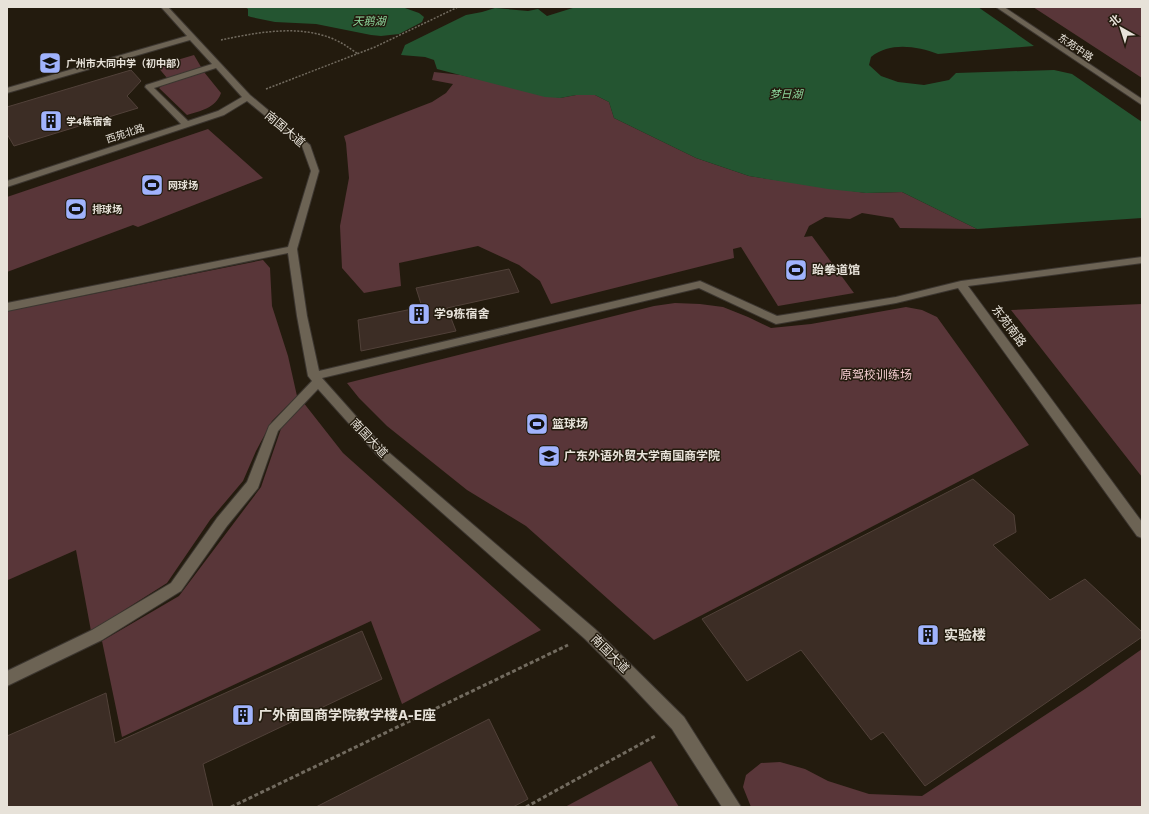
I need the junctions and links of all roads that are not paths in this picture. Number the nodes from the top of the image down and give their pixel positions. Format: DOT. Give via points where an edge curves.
graph roads {
  1 [pos="164,7"];
  2 [pos="999,7"];
  3 [pos="192,37"];
  4 [pos="217,65"];
  5 [pos="7,91"];
  6 [pos="247,97"];
  7 [pos="1142,103"];
  8 [pos="186,124"];
  9 [pos="7,184"];
  10 [pos="292,249"];
  11 [pos="1142,260"];
  12 [pos="961,284"];
  13 [pos="7,307"];
  14 [pos="316,379"];
  15 [pos="1142,532"];
  16 [pos="7,679"];
  17 [pos="732,807"];
  1 -- 3 [label="street, 南国大道"];
  2 -- 7 [label="street, 东苑中路"];
  3 -- 4 [label="street, 南国大道"];
  3 -- 5 [label="street"];
  4 -- 6 [label="street, 南国大道"];
  4 -- 8 [label="street" via="149,87"];
  6 -- 8 [label="street, 西苑北路" via="221,113"];
  6 -- 10 [label="street, 南国大道" via="306,145 316,172"];
  8 -- 9 [label="street, 西苑北路"];
  10 -- 13 [label="street"];
  10 -- 14 [label="street, 南国大道" via="302,316"];
  11 -- 12 [label="street"];
  12 -- 14 [label="street" via="896,300 776,320 700,284"];
  12 -- 15 [label="street, 东苑南路"];
  14 -- 16 [label="street" via="273,428 253,484 176,586 97,635"];
  14 -- 17 [label="street, 南国大道" via="382,453 590,634 678,723"];
}
